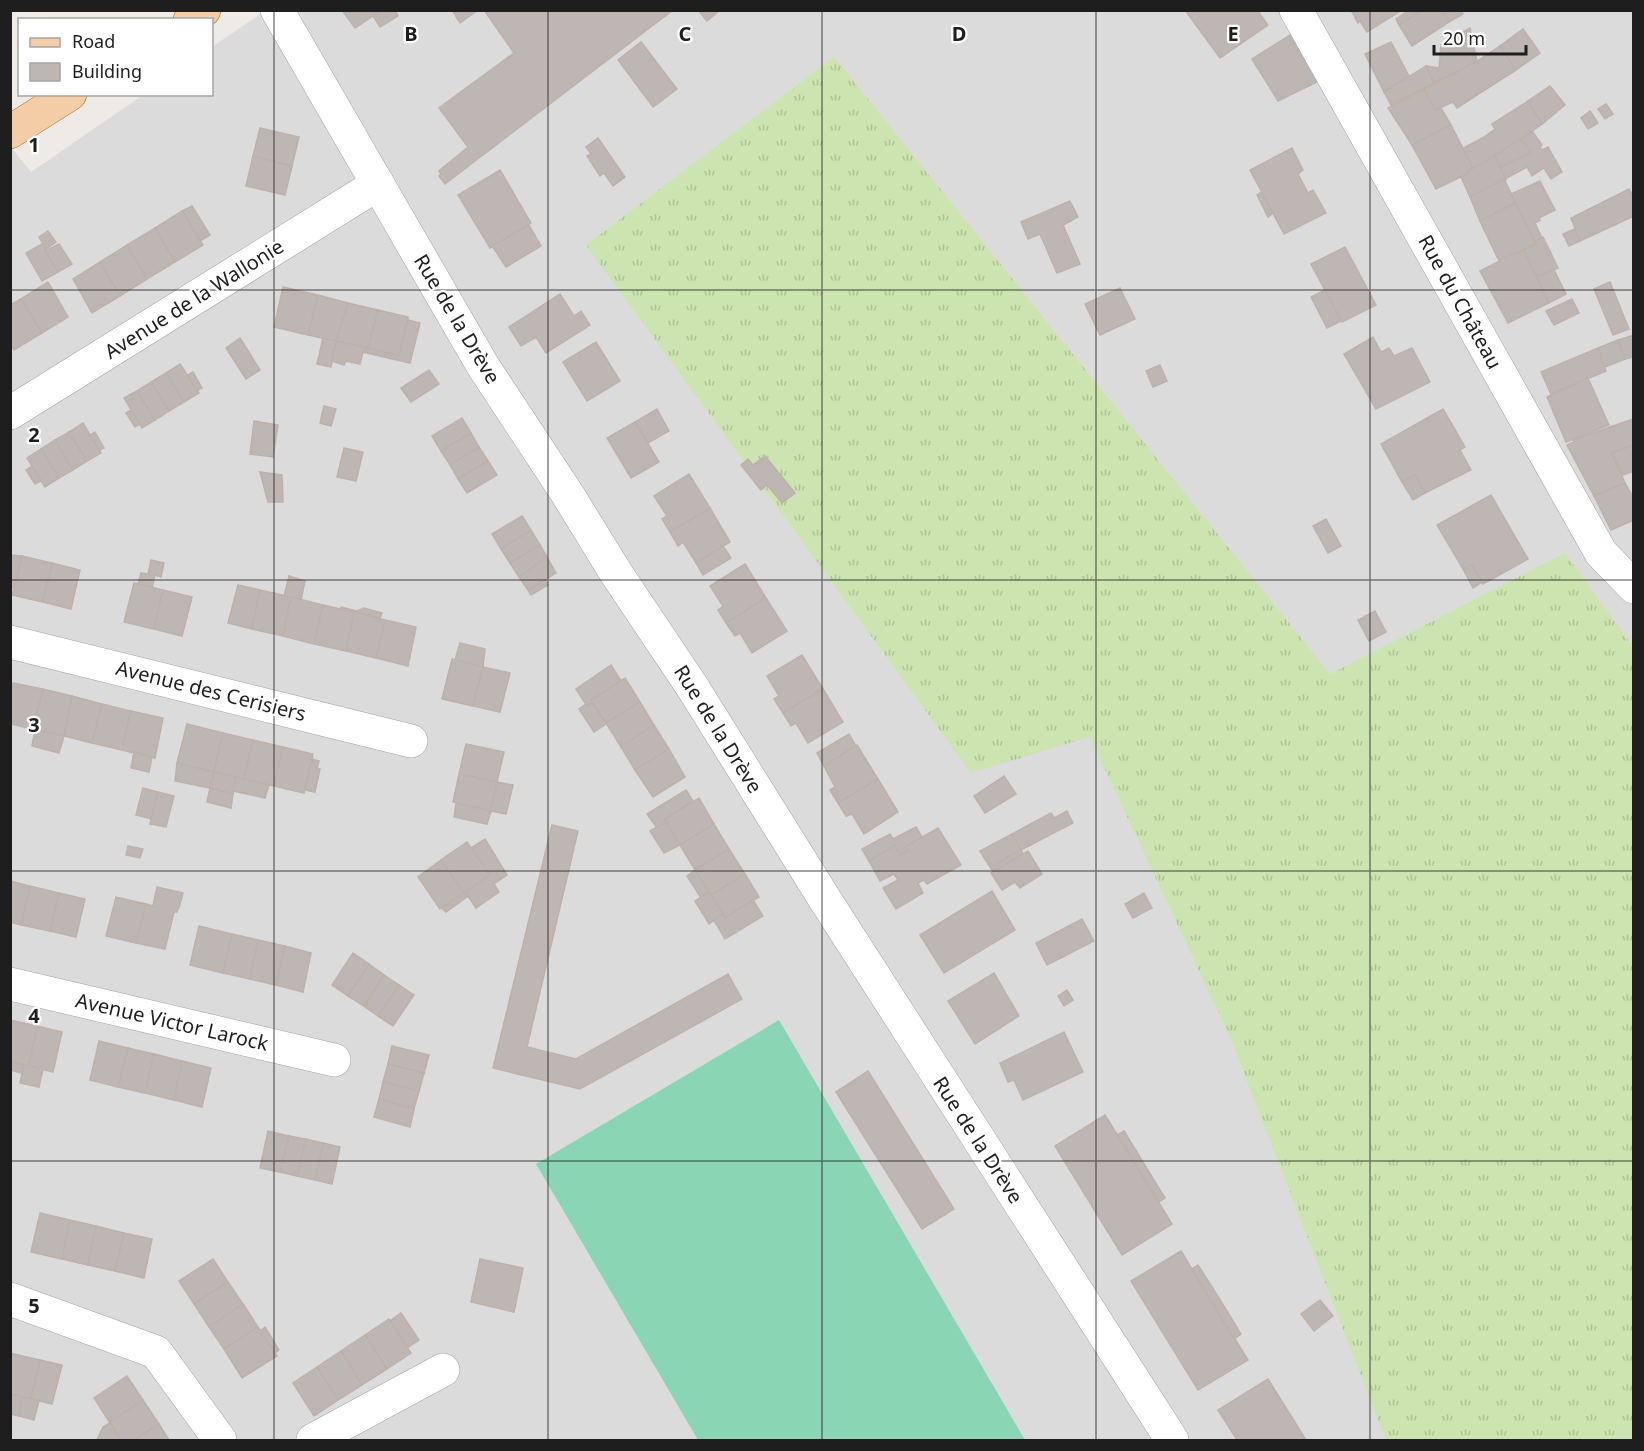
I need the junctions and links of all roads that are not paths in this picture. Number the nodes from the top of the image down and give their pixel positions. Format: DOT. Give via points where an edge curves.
graph roads {
  1 [pos="277,10"];
  2 [pos="1296,10"];
  3 [pos="67,96"];
  4 [pos="10,132"];
  5 [pos="378,184"];
  6 [pos="10,413"];
  7 [pos="1634,587"];
  8 [pos="10,642"];
  9 [pos="411,741"];
  10 [pos="10,984"];
  11 [pos="334,1060"];
  12 [pos="10,1299"];
  13 [pos="443,1370"];
  14 [pos="220,1440"];
  15 [pos="313,1440"];
  16 [pos="1172,1440"];
  1 -- 5 [label="street, Rue de la Drève"];
  2 -- 7 [label="street, Rue du Château" via="1600,553"];
  3 -- 4 [label="main road"];
  5 -- 6 [label="street, Avenue de la Wallonie"];
  5 -- 16 [label="street, Rue de la Drève" via="483,366"];
  8 -- 9 [label="street, Avenue des Cerisiers"];
  10 -- 11 [label="street, Avenue Victor Larock"];
  12 -- 14 [label="street" via="156,1352"];
  13 -- 15 [label="street"];
}
